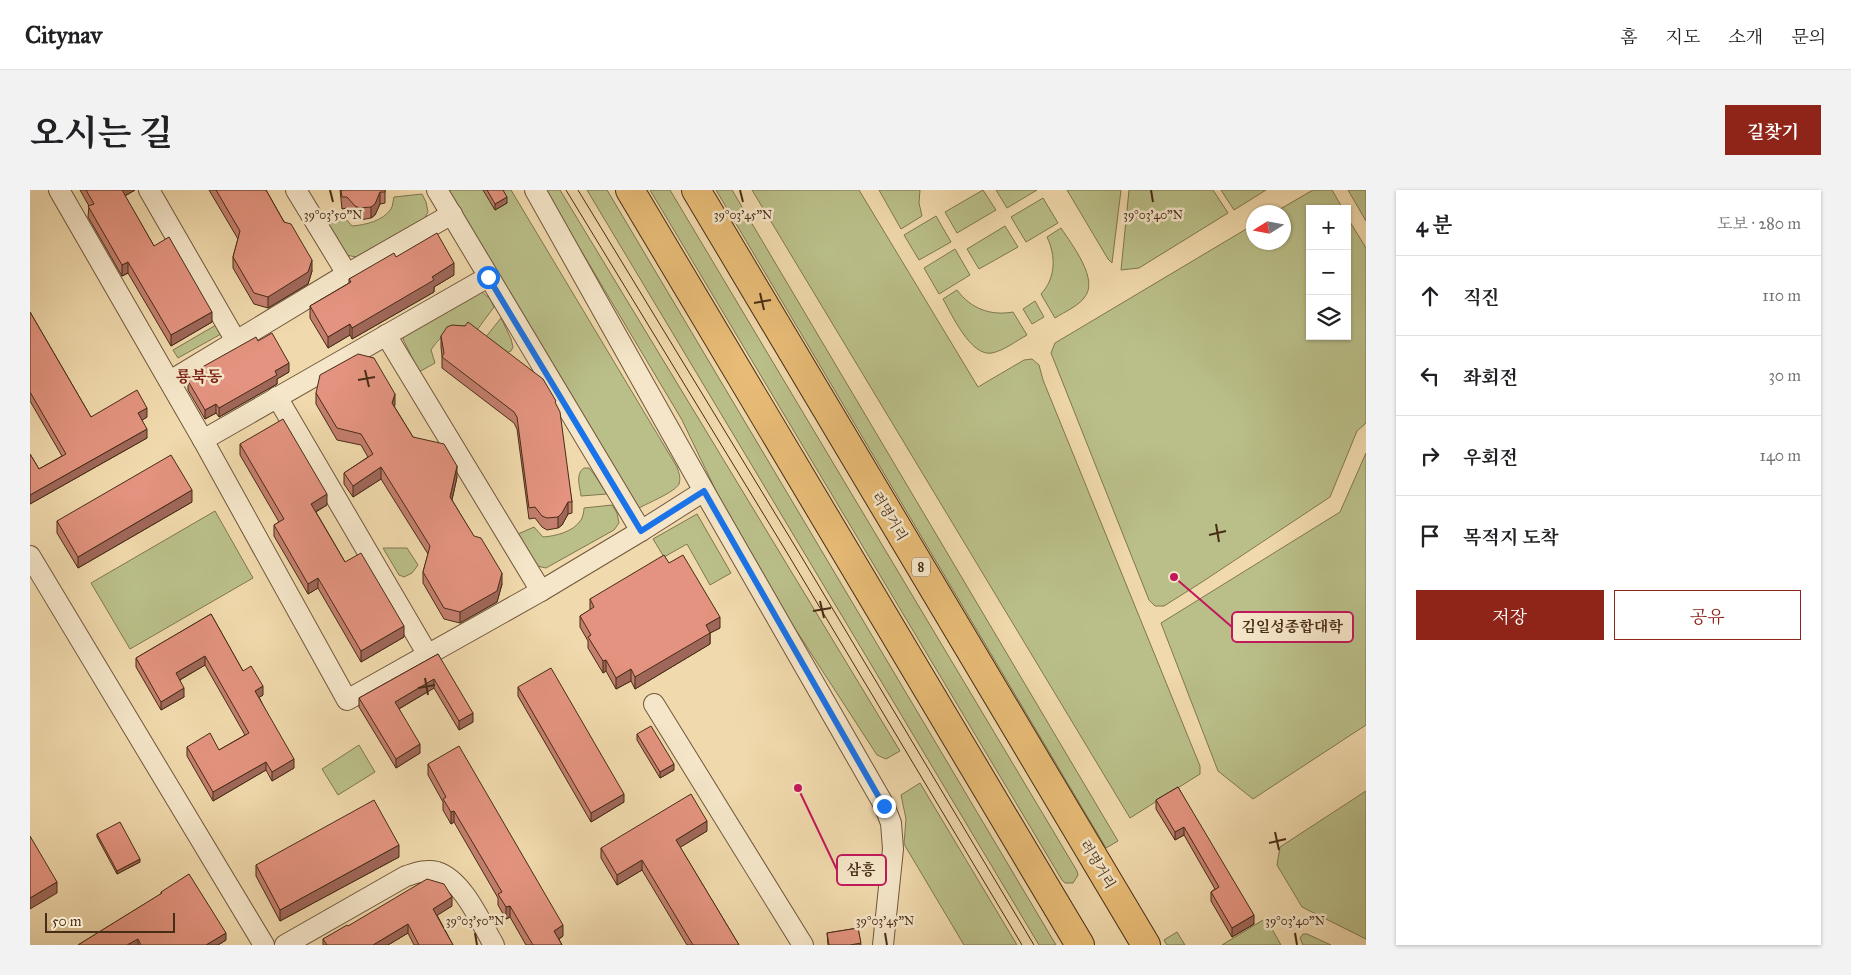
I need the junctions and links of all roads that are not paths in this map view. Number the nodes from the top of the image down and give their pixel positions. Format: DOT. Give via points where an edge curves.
graph roads {
  1 [pos="59,190"];
  2 [pos="149,190"];
  3 [pos="296,190"];
  4 [pos="437,190"];
  5 [pos="536,190"];
  6 [pos="630,190"];
  7 [pos="696,190"];
  8 [pos="452,214"];
  9 [pos="347,274"];
  10 [pos="488,277"];
  11 [pos="386,335"];
  12 [pos="236,341"];
  13 [pos="170,381"];
  14 [pos="277,397"];
  15 [pos="203,440"];
  16 [pos="704,491"];
  17 [pos="641,531"];
  18 [pos="30,556"];
  19 [pos="541,591"];
  20 [pos="428,655"];
  21 [pos="654,704"];
  22 [pos="290,944"];
  23 [pos="264,945"];
  24 [pos="494,945"];
  25 [pos="803,945"];
  26 [pos="883,945"];
  27 [pos="1080,945"];
  28 [pos="1146,945"];
  1 -- 13 [label="street"];
  2 -- 12 [label="street"];
  3 -- 9 [label="street"];
  4 -- 8 [label="street"];
  5 -- 16 [label="street"];
  6 -- 27 [label="highway"];
  7 -- 28 [label="highway, 려명거리 / 8"];
  8 -- 9 [label="street"];
  8 -- 10 [label="street"];
  9 -- 12 [label="street"];
  10 -- 11 [label="street"];
  10 -- 17 [label="street"];
  11 -- 14 [label="street"];
  11 -- 19 [label="street"];
  12 -- 13 [label="street"];
  13 -- 15 [label="street"];
  14 -- 15 [label="street"];
  14 -- 20 [label="street"];
  15 -- 20 [label="street" via="347,700"];
  16 -- 17 [label="street"];
  16 -- 26 [label="street" via="891,823 893,849"];
  17 -- 19 [label="street"];
  18 -- 23 [label="street"];
  19 -- 20 [label="street"];
  21 -- 25 [label="street"];
  22 -- 24 [label="street" via="406,876 422,871 436,872 448,878 462,891"];
}
